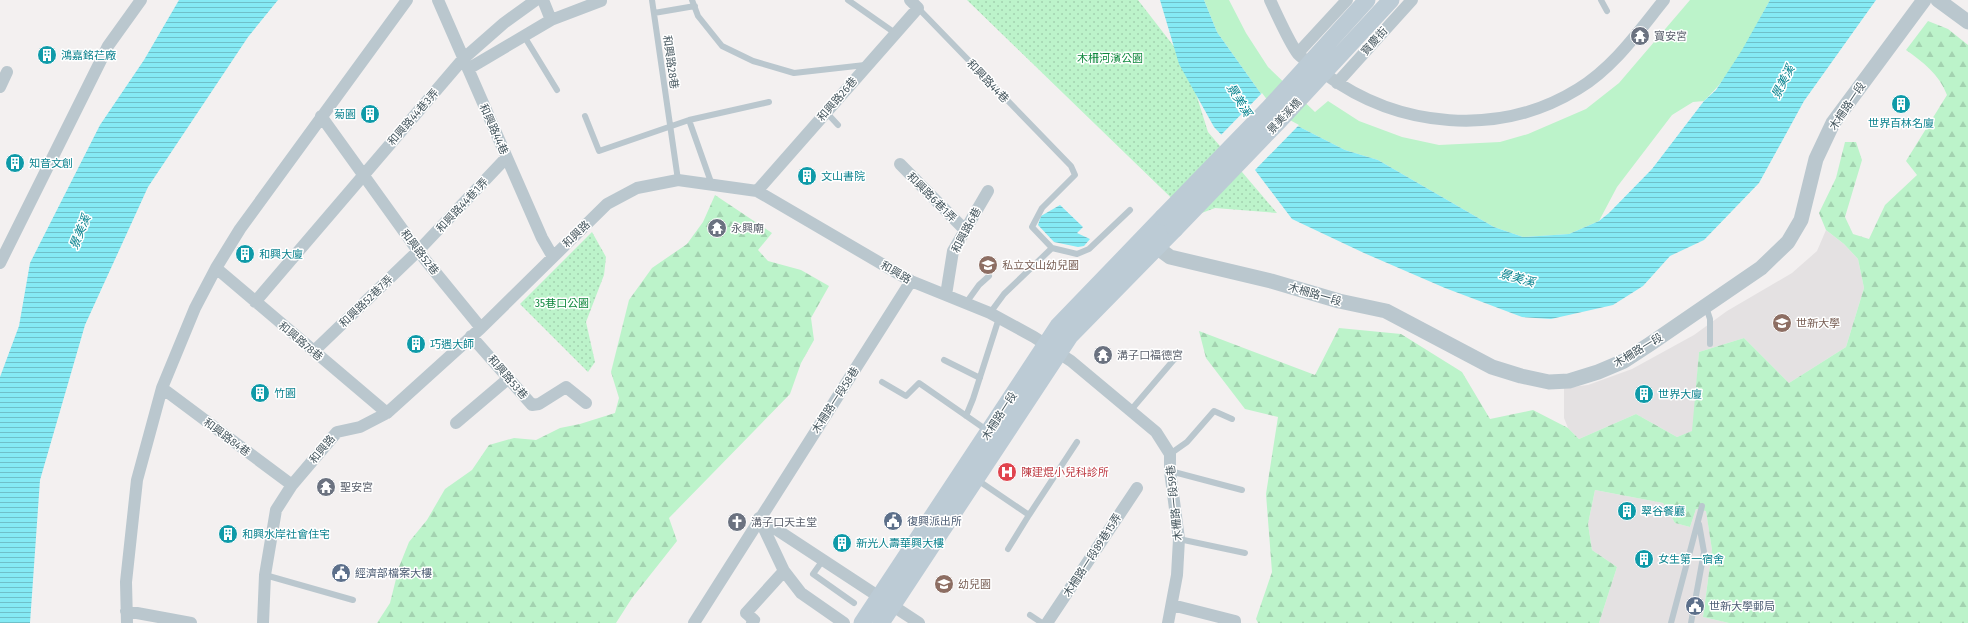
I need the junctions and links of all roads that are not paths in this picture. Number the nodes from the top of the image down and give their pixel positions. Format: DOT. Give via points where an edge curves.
graph roads {
  1 [pos="141,0"];
  2 [pos="407,0"];
  3 [pos="438,0"];
  4 [pos="536,0"];
  5 [pos="542,0"];
  6 [pos="652,0"];
  7 [pos="848,0"];
  8 [pos="1270,0"];
  9 [pos="1346,0"];
  10 [pos="1367,0"];
  11 [pos="1391,0"];
  12 [pos="1412,0"];
  13 [pos="1601,0"];
  14 [pos="1664,0"];
  15 [pos="1924,0"];
  16 [pos="1938,0"];
  17 [pos="600,1"];
  18 [pos="694,3"];
  19 [pos="914,4"];
  20 [pos="1607,11"];
  21 [pos="654,13"];
  22 [pos="551,20"];
  23 [pos="1968,22"];
  24 [pos="895,33"];
  25 [pos="524,36"];
  26 [pos="1298,54"];
  27 [pos="466,64"];
  28 [pos="867,65"];
  29 [pos="7,72"];
  30 [pos="1337,83"];
  31 [pos="0,86"];
  32 [pos="557,90"];
  33 [pos="769,102"];
  34 [pos="826,112"];
  35 [pos="321,116"];
  36 [pos="585,116"];
  37 [pos="689,120"];
  38 [pos="838,125"];
  39 [pos="670,126"];
  40 [pos="506,158"];
  41 [pos="900,164"];
  42 [pos="363,174"];
  43 [pos="678,180"];
  44 [pos="712,186"];
  45 [pos="757,191"];
  46 [pos="988,191"];
  47 [pos="1130,210"];
  48 [pos="1169,223"];
  49 [pos="965,230"];
  50 [pos="1150,242"];
  51 [pos="1052,248"];
  52 [pos="418,251"];
  53 [pos="552,257"];
  54 [pos="0,263"];
  55 [pos="216,268"];
  56 [pos="988,276"];
  57 [pos="911,281"];
  58 [pos="946,295"];
  59 [pos="255,302"];
  60 [pos="966,303"];
  61 [pos="1706,306"];
  62 [pos="994,316"];
  63 [pos="481,328"];
  64 [pos="471,336"];
  65 [pos="1710,344"];
  66 [pos="1052,349"];
  67 [pos="314,352"];
  68 [pos="1177,356"];
  69 [pos="944,360"];
  70 [pos="509,378"];
  71 [pos="980,378"];
  72 [pos="882,382"];
  73 [pos="162,388"];
  74 [pos="586,404"];
  75 [pos="1131,410"];
  76 [pos="387,413"];
  77 [pos="966,416"];
  78 [pos="1232,419"];
  79 [pos="456,423"];
  80 [pos="989,432"];
  81 [pos="1077,442"];
  82 [pos="1170,454"];
  83 [pos="1170,471"];
  84 [pos="975,478"];
  85 [pos="292,485"];
  86 [pos="1137,488"];
  87 [pos="1242,490"];
  88 [pos="1702,506"];
  89 [pos="1029,515"];
  90 [pos="759,518"];
  91 [pos="1699,522"];
  92 [pos="1179,539"];
  93 [pos="1008,549"];
  94 [pos="1245,554"];
  95 [pos="823,560"];
  96 [pos="784,571"];
  97 [pos="264,575"];
  98 [pos="353,600"];
  99 [pos="885,602"];
  100 [pos="854,603"];
  101 [pos="1172,605"];
  102 [pos="1030,615"];
  103 [pos="126,617"];
  104 [pos="191,623"];
  105 [pos="264,623"];
  106 [pos="694,623"];
  107 [pos="752,623"];
  108 [pos="844,623"];
  109 [pos="862,623"];
  110 [pos="881,623"];
  111 [pos="919,623"];
  112 [pos="1042,623"];
  113 [pos="1047,623"];
  114 [pos="1168,623"];
  115 [pos="1235,623"];
  116 [pos="1671,623"];
  117 [pos="1690,623"];
  1 -- 54 [label="street" via="108,46"];
  2 -- 35 [label="street"];
  3 -- 27 [label="street, 和興路44巷"];
  4 -- 27 [label="street" via="504,23"];
  5 -- 22 [label="street"];
  6 -- 21 [label="lane, 和興路28巷"];
  7 -- 24 [label="lane"];
  8 -- 26 [label="street"];
  9 -- 26 [label="street"];
  10 -- 48 [label="main road, 景美溪橋, bridge"];
  11 -- 48 [label="main road, 景美溪橋, bridge" via="1279,122"];
  12 -- 30 [label="street, 寶慶街"];
  13 -- 20 [label="lane"];
  14 -- 30 [label="street" via="1618,57 1600,73 1572,92 1530,111 1501,118 1435,120 1412,116 1376,104"];
  15 -- 61 [label="street, 木柵路一段" via="1833,123 1816,159 1801,220 1788,242 1761,268"];
  16 -- 23 [label="street"];
  17 -- 22 [label="street"];
  18 -- 21 [label="lane"];
  18 -- 28 [label="lane" via="698,16 722,46 754,61 794,73"];
  19 -- 24 [label="street, 和興路26巷"];
  19 -- 51 [label="lane, 和興路44巷" via="1071,166 1075,175 1042,208 1032,227"];
  21 -- 39 [label="lane, 和興路28巷"];
  22 -- 25 [label="street"];
  24 -- 28 [label="street, 和興路26巷"];
  25 -- 27 [label="street"];
  25 -- 32 [label="lane"];
  26 -- 30 [label="street"];
  27 -- 40 [label="street, 和興路44巷"];
  27 -- 42 [label="street, 和興路44巷3弄"];
  28 -- 34 [label="street, 和興路26巷"];
  29 -- 31 [label="street"];
  33 -- 37 [label="lane"];
  34 -- 38 [label="lane"];
  34 -- 45 [label="street, 和興路26巷"];
  35 -- 42 [label="street, 和興路52巷"];
  35 -- 55 [label="street" via="249,216"];
  36 -- 39 [label="lane" via="599,151"];
  37 -- 39 [label="lane"];
  37 -- 44 [label="lane"];
  39 -- 43 [label="lane, 和興路28巷"];
  40 -- 52 [label="street, 和興路44巷1弄"];
  40 -- 53 [label="street, 和興路44巷"];
  41 -- 49 [label="street, 和興路6巷1弄"];
  42 -- 52 [label="street, 和興路52巷"];
  42 -- 59 [label="street"];
  43 -- 44 [label="street, 和興路"];
  43 -- 53 [label="street, 和興路" via="637,188 607,204"];
  44 -- 45 [label="street, 和興路"];
  45 -- 57 [label="street, 和興路"];
  46 -- 49 [label="street, 和興路6巷"];
  47 -- 51 [label="lane" via="1089,249 1077,254"];
  48 -- 50 [label="main road"];
  49 -- 58 [label="street, 和興路6巷" via="953,251"];
  50 -- 61 [label="street, 木柵路一段" via="1176,259 1386,311 1492,367 1549,382 1569,381 1624,361"];
  50 -- 66 [label="main road, 木柵路一段" via="1070,336"];
  51 -- 62 [label="lane" via="1004,294"];
  52 -- 63 [label="street, 和興路52巷"];
  52 -- 67 [label="street, 和興路52巷7弄"];
  53 -- 63 [label="street, 和興路"];
  55 -- 59 [label="street, 和興路78巷"];
  55 -- 73 [label="street" via="195,308"];
  56 -- 60 [label="lane"];
  57 -- 58 [label="street, 和興路"];
  57 -- 90 [label="street, 木柵路一段58巷"];
  58 -- 60 [label="street, 和興路"];
  59 -- 67 [label="street, 和興路78巷"];
  60 -- 62 [label="street, 和興路"];
  61 -- 65 [label="lane" via="1710,319"];
  62 -- 66 [label="street, 和興路"];
  62 -- 71 [label="lane"];
  63 -- 64 [label="street, 和興路"];
  64 -- 70 [label="street, 和興路53巷"];
  64 -- 76 [label="street, 和興路"];
  66 -- 75 [label="street, 木柵路一段59巷"];
  66 -- 80 [label="main road, 木柵路一段"];
  66 -- 84 [label="main road, 木柵路一段"];
  67 -- 76 [label="street, 和興路78巷"];
  68 -- 75 [label="lane"];
  69 -- 71 [label="lane"];
  70 -- 74 [label="street, 和興路53巷" via="532,405 539,404 566,387"];
  70 -- 79 [label="street"];
  71 -- 77 [label="lane"];
  72 -- 77 [label="lane" via="906,396 919,383"];
  73 -- 85 [label="street, 和興路84巷"];
  73 -- 103 [label="street" via="137,480 126,582"];
  75 -- 82 [label="street, 木柵路一段59巷" via="1156,432"];
  76 -- 85 [label="street, 和興路" via="360,427 337,432"];
  77 -- 80 [label="lane"];
  78 -- 82 [label="lane" via="1214,411 1187,442"];
  80 -- 99 [label="main road, 木柵路一段"];
  81 -- 89 [label="lane"];
  82 -- 83 [label="street, 木柵路一段59巷"];
  83 -- 87 [label="lane"];
  83 -- 92 [label="street, 木柵路一段59巷"];
  84 -- 89 [label="lane"];
  84 -- 99 [label="main road, 木柵路一段"];
  85 -- 97 [label="street, 和興路" via="276,510"];
  86 -- 113 [label="street, 木柵路一段89巷15弄"];
  88 -- 91 [label="lane"];
  89 -- 93 [label="lane"];
  90 -- 95 [label="street"];
  90 -- 96 [label="street"];
  90 -- 106 [label="street, 木柵路一段58巷"];
  91 -- 116 [label="lane"];
  91 -- 117 [label="lane" via="1704,552"];
  92 -- 94 [label="lane"];
  92 -- 101 [label="street, 木柵路一段59巷"];
  95 -- 99 [label="street"];
  95 -- 100 [label="lane" via="813,574"];
  96 -- 107 [label="street" via="746,613 754,620"];
  96 -- 108 [label="street" via="801,594"];
  97 -- 98 [label="lane"];
  97 -- 105 [label="street, 和興路"];
  99 -- 109 [label="main road, 木柵路一段"];
  99 -- 110 [label="main road, 木柵路一段"];
  99 -- 111 [label="street"];
  101 -- 114 [label="street, 木柵路一段59巷"];
  101 -- 115 [label="street"];
  102 -- 112 [label="lane"];
  103 -- 104 [label="street"];
}
